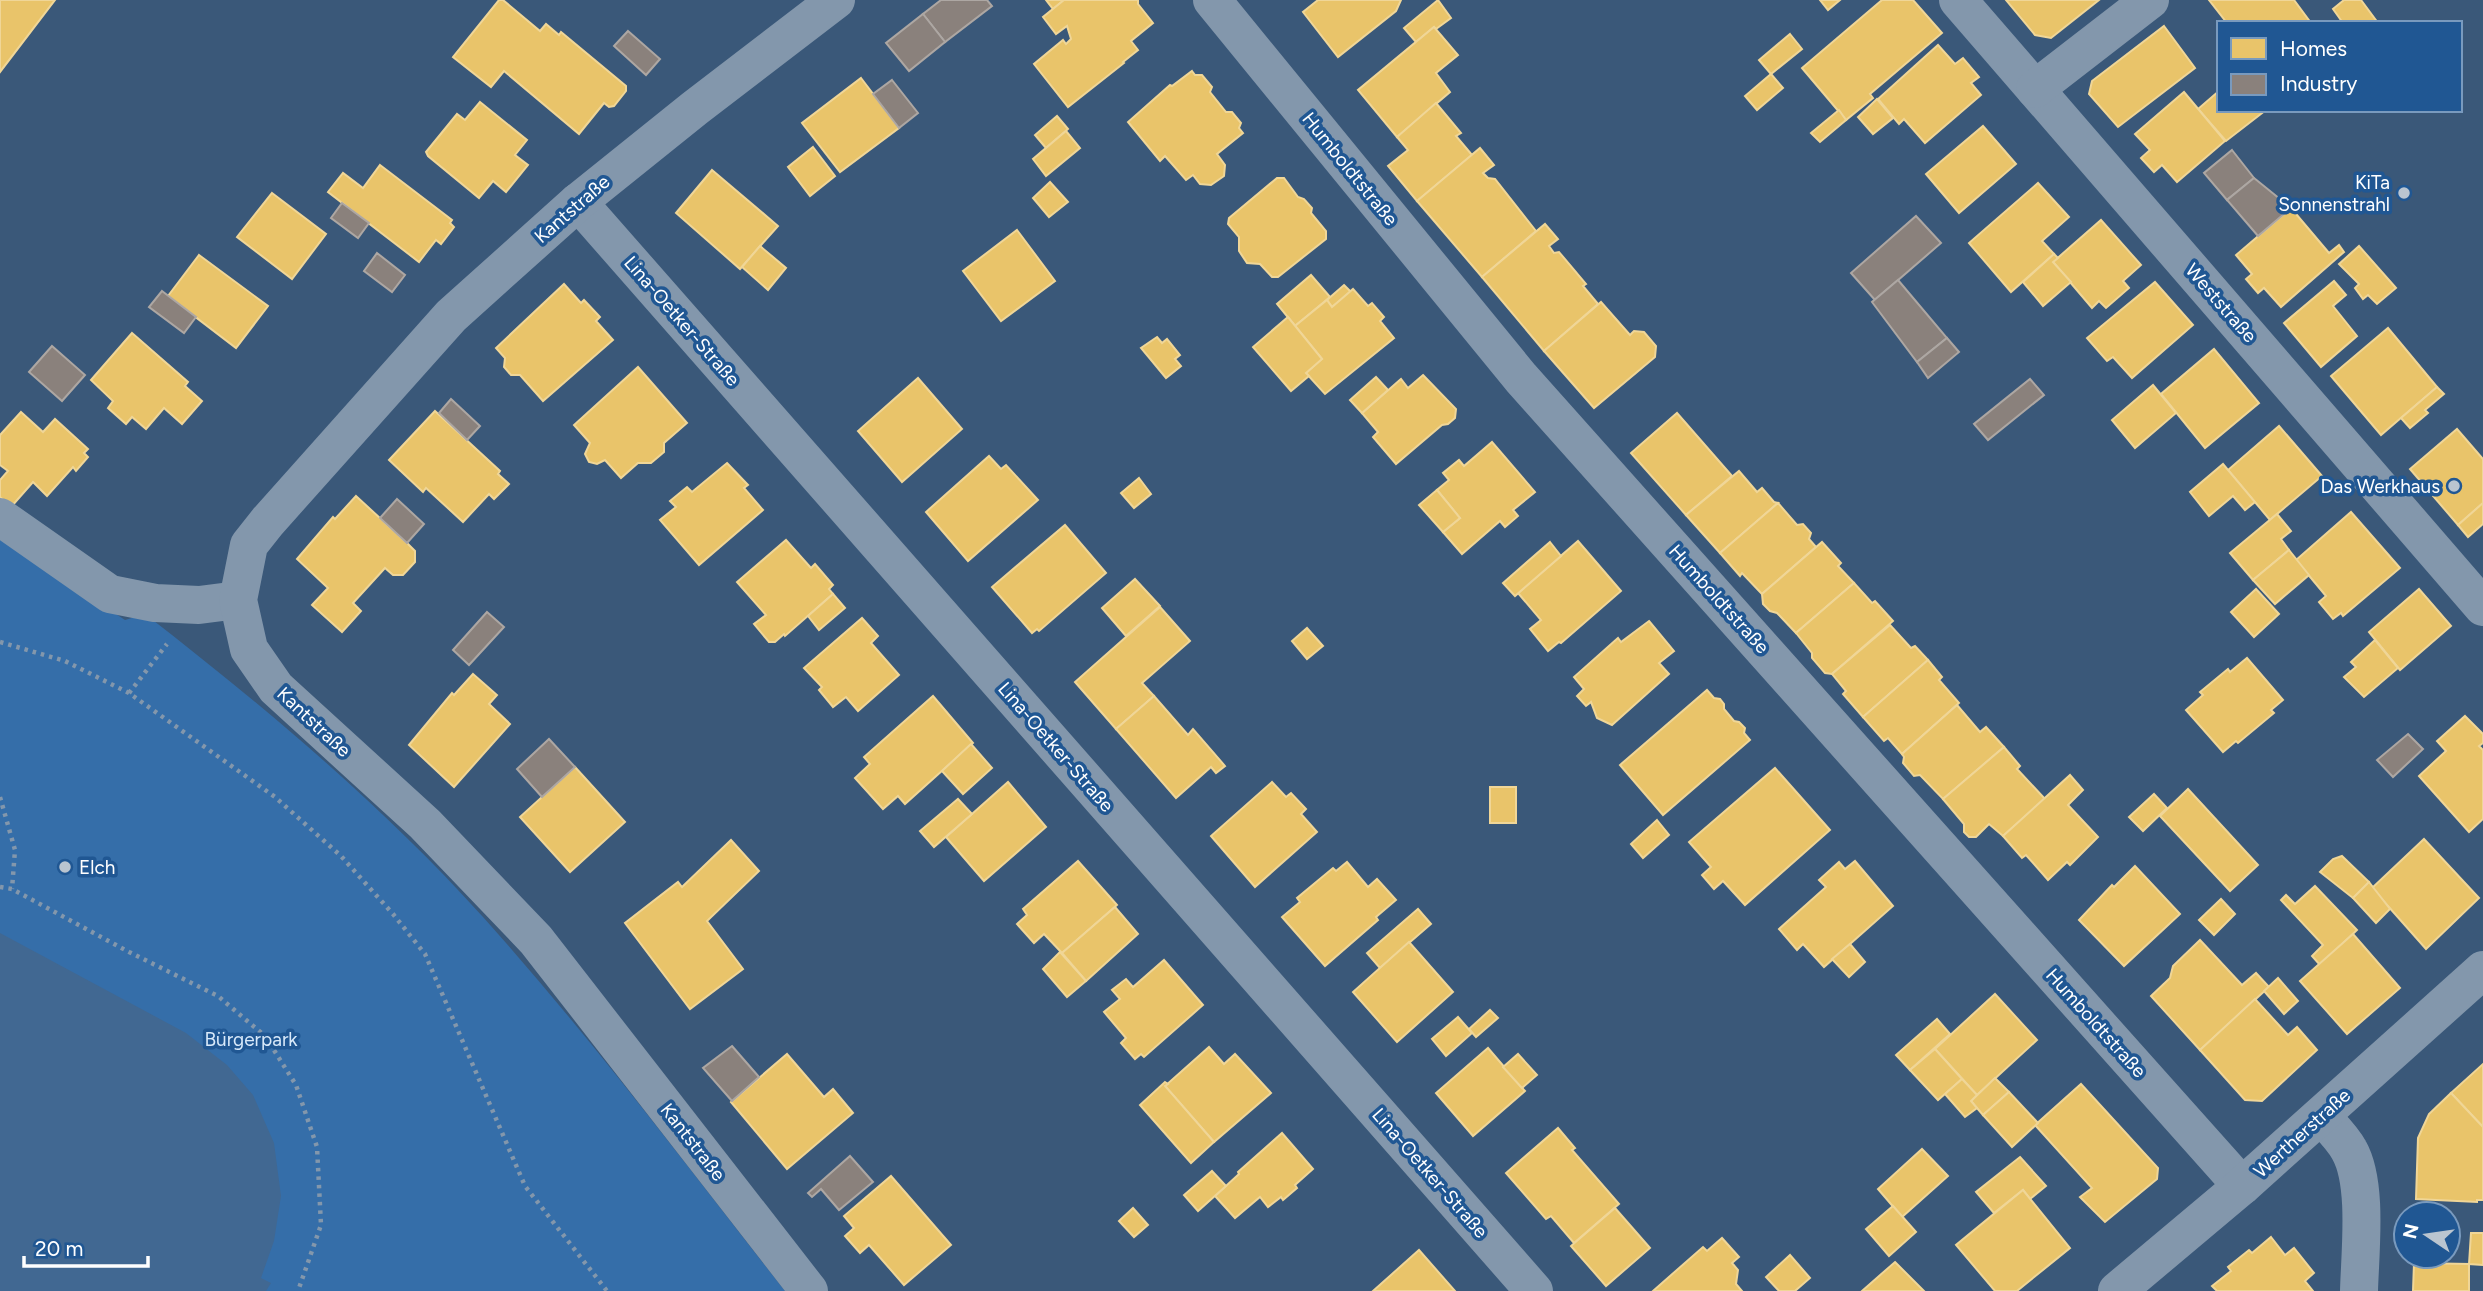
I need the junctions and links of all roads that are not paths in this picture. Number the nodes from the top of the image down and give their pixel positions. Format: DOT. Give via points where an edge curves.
graph roads {
  1 [pos="836,0"];
  2 [pos="1212,0"];
  3 [pos="1958,0"];
  4 [pos="2150,0"];
  5 [pos="2035,89"];
  6 [pos="578,202"];
  7 [pos="0,517"];
  8 [pos="238,600"];
  9 [pos="2483,607"];
  10 [pos="2483,970"];
  11 [pos="2321,1116"];
  12 [pos="2242,1186"];
  13 [pos="809,1291"];
  14 [pos="1534,1291"];
  15 [pos="2117,1291"];
  16 [pos="2359,1291"];
  1 -- 6 [label="street, Kantstraße"];
  2 -- 12 [label="street, Humboldtstraße" via="1521,378"];
  3 -- 5 [label="street, Weststraße"];
  4 -- 5 [label="street"];
  5 -- 9 [label="street, Weststraße"];
  6 -- 8 [label="street, Kantstraße" via="451,316 268,521 249,545"];
  6 -- 14 [label="street, Lina-Oetker-Straße"];
  7 -- 8 [label="street" via="110,594 155,603 199,605"];
  8 -- 13 [label="street, Kantstraße" via="249,649 276,688 425,824 536,940"];
  10 -- 11 [label="street, Wertherstraße"];
  11 -- 12 [label="street, Wertherstraße"];
  11 -- 16 [label="street" via="2351,1152 2358,1172"];
  12 -- 15 [label="street, Wertherstraße"];
}
